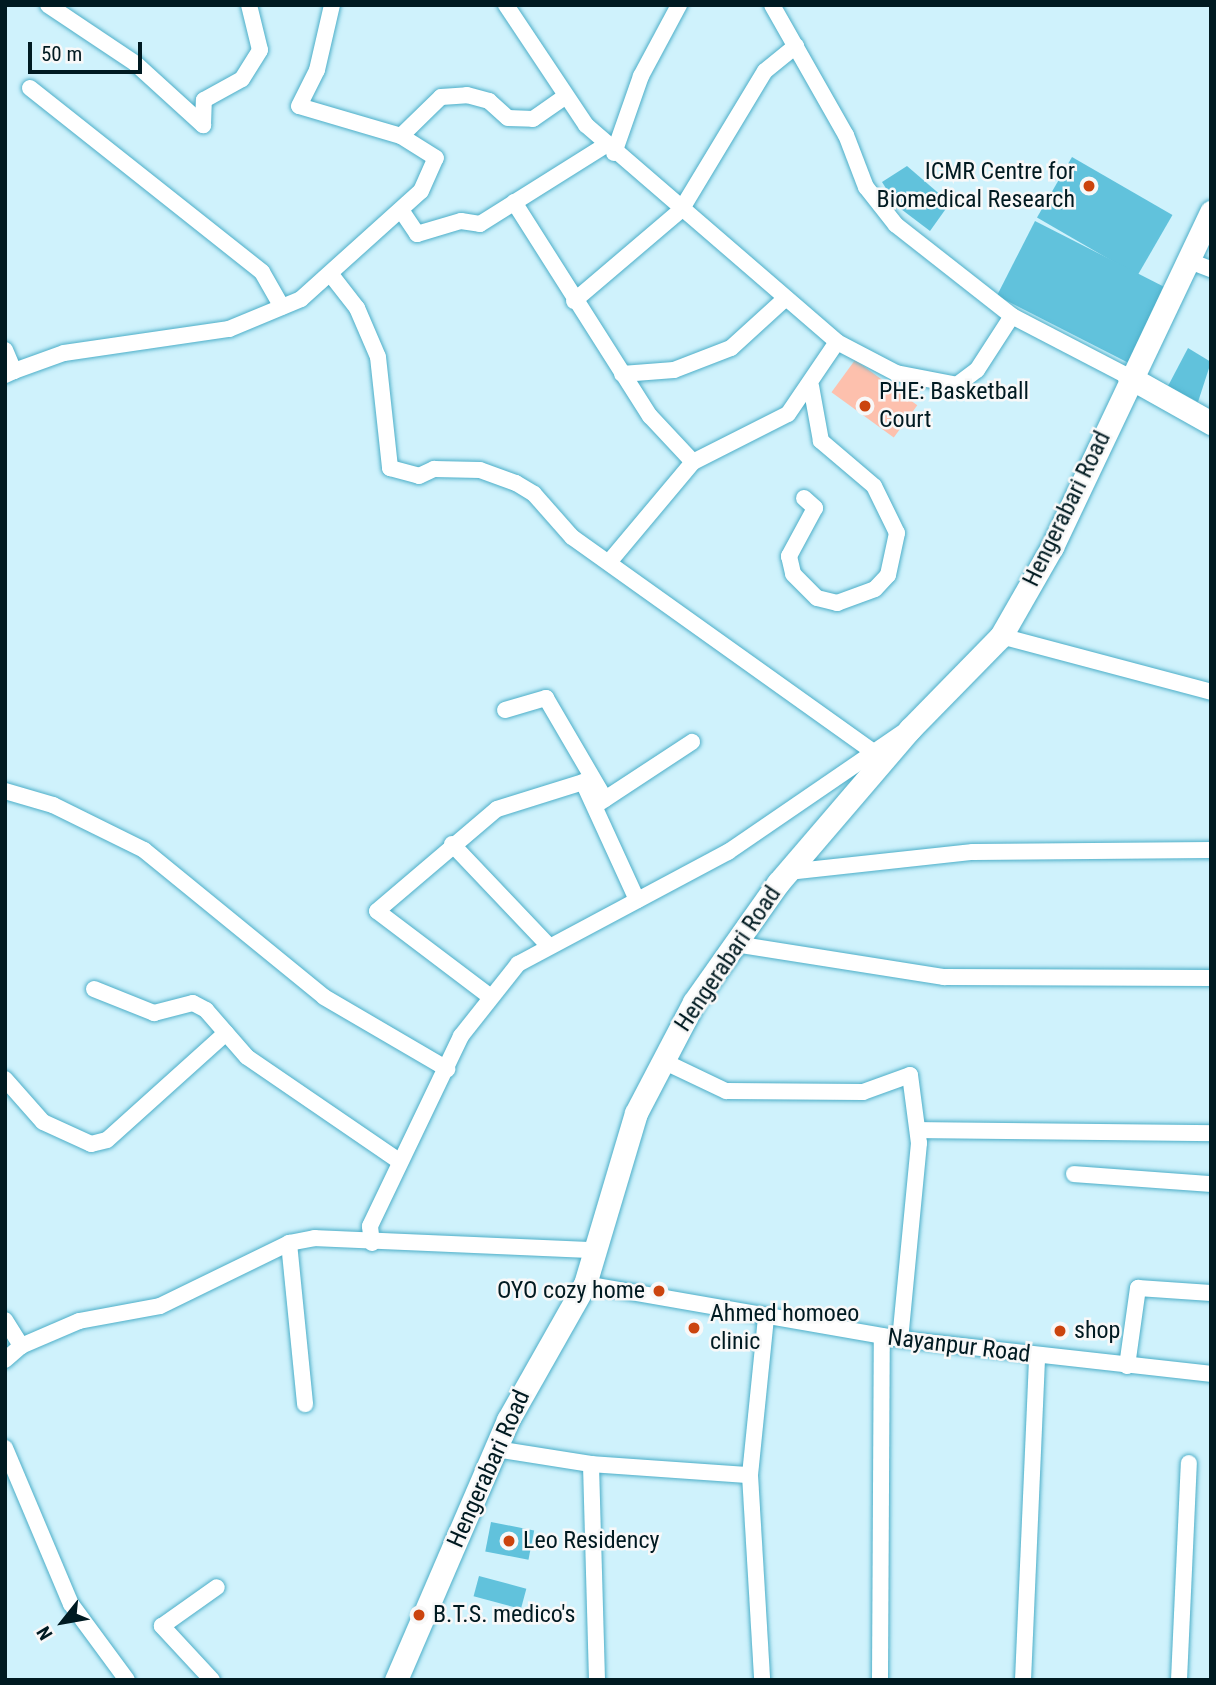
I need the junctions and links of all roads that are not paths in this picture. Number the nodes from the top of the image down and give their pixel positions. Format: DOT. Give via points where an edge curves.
graph roads {
  1 [pos="48,5"];
  2 [pos="248,5"];
  3 [pos="332,5"];
  4 [pos="506,5"];
  5 [pos="679,5"];
  6 [pos="772,5"];
  7 [pos="796,47"];
  8 [pos="30,88"];
  9 [pos="566,96"];
  10 [pos="401,136"];
  11 [pos="610,149"];
  12 [pos="514,202"];
  13 [pos="401,210"];
  14 [pos="681,210"];
  15 [pos="1211,212"];
  16 [pos="1187,260"];
  17 [pos="1211,269"];
  18 [pos="331,276"];
  19 [pos="786,298"];
  20 [pos="574,301"];
  21 [pos="282,307"];
  22 [pos="1012,316"];
  23 [pos="837,342"];
  24 [pos="5,351"];
  25 [pos="9,373"];
  26 [pos="622,374"];
  27 [pos="1129,377"];
  28 [pos="811,386"];
  29 [pos="1211,423"];
  30 [pos="693,462"];
  31 [pos="804,498"];
  32 [pos="610,561"];
  33 [pos="1002,636"];
  34 [pos="1211,692"];
  35 [pos="505,710"];
  36 [pos="910,729"];
  37 [pos="692,742"];
  38 [pos="872,751"];
  39 [pos="5,791"];
  40 [pos="600,803"];
  41 [pos="452,844"];
  42 [pos="1211,850"];
  43 [pos="788,872"];
  44 [pos="637,901"];
  45 [pos="547,944"];
  46 [pos="734,944"];
  47 [pos="1211,978"];
  48 [pos="94,989"];
  49 [pos="488,995"];
  50 [pos="226,1033"];
  51 [pos="663,1061"];
  52 [pos="447,1069"];
  53 [pos="5,1079"];
  54 [pos="919,1130"];
  55 [pos="1211,1133"];
  56 [pos="400,1161"];
  57 [pos="1074,1174"];
  58 [pos="1211,1184"];
  59 [pos="372,1242"];
  60 [pos="289,1243"];
  61 [pos="593,1250"];
  62 [pos="584,1284"];
  63 [pos="1211,1293"];
  64 [pos="766,1318"];
  65 [pos="5,1320"];
  66 [pos="882,1336"];
  67 [pos="900,1339"];
  68 [pos="21,1346"];
  69 [pos="1037,1355"];
  70 [pos="5,1360"];
  71 [pos="1127,1366"];
  72 [pos="1211,1374"];
  73 [pos="305,1404"];
  74 [pos="5,1448"];
  75 [pos="496,1449"];
  76 [pos="1189,1463"];
  77 [pos="591,1464"];
  78 [pos="750,1475"];
  79 [pos="216,1587"];
  80 [pos="127,1680"];
  81 [pos="212,1680"];
  82 [pos="396,1680"];
  83 [pos="597,1680"];
  84 [pos="762,1680"];
  85 [pos="880,1680"];
  86 [pos="1023,1680"];
  87 [pos="1179,1680"];
  1 -- 2 [label="street" via="136,64 203,125 204,100 242,79 260,50"];
  3 -- 10 [label="street" via="317,69 299,106"];
  4 -- 9 [label="street"];
  5 -- 11 [label="street" via="641,76"];
  6 -- 7 [label="street"];
  7 -- 14 [label="street" via="765,71"];
  7 -- 22 [label="street" via="846,135 866,187 897,225"];
  8 -- 21 [label="street" via="262,272"];
  9 -- 10 [label="street" via="533,119 508,118 489,101 467,95 441,97"];
  9 -- 11 [label="street"];
  10 -- 13 [label="street" via="436,158 421,191"];
  11 -- 12 [label="street"];
  11 -- 14 [label="street"];
  12 -- 13 [label="street" via="480,224 461,221 417,234"];
  12 -- 20 [label="street"];
  13 -- 18 [label="street"];
  14 -- 19 [label="street" via="743,255"];
  14 -- 20 [label="street"];
  15 -- 16 [label="main road, Hengerabari Road"];
  16 -- 17 [label="street"];
  16 -- 27 [label="main road, Hengerabari Road"];
  18 -- 21 [label="street"];
  18 -- 32 [label="street" via="357,308 378,357 390,468 419,476 433,468 480,470 516,483 534,494 572,537"];
  19 -- 23 [label="street"];
  19 -- 26 [label="street" via="731,348 674,370"];
  20 -- 26 [label="street"];
  21 -- 25 [label="street" via="229,329 64,353"];
  22 -- 23 [label="street" via="977,370 957,385 896,373"];
  22 -- 27 [label="street"];
  23 -- 28 [label="street"];
  24 -- 25 [label="street"];
  26 -- 30 [label="street"];
  27 -- 29 [label="main road"];
  27 -- 33 [label="main road, Hengerabari Road" via="1052,547"];
  28 -- 30 [label="street" via="788,414"];
  28 -- 31 [label="street" via="821,441 874,486 897,533 888,575 875,589 837,603 817,598 793,574 789,556 815,508"];
  30 -- 32 [label="street"];
  32 -- 38 [label="street"];
  33 -- 34 [label="street"];
  33 -- 36 [label="main road, Hengerabari Road"];
  35 -- 40 [label="street" via="546,698"];
  36 -- 38 [label="street"];
  36 -- 43 [label="main road, Hengerabari Road"];
  37 -- 40 [label="street"];
  38 -- 44 [label="street" via="728,852"];
  39 -- 52 [label="street" via="53,805 144,850 324,996"];
  40 -- 41 [label="street" via="583,782 497,810"];
  40 -- 44 [label="street"];
  41 -- 45 [label="street"];
  41 -- 49 [label="street" via="377,911"];
  42 -- 43 [label="street" via="973,852"];
  43 -- 46 [label="main road, Hengerabari Road"];
  44 -- 45 [label="street"];
  45 -- 49 [label="street"];
  46 -- 47 [label="street" via="944,976"];
  46 -- 51 [label="main road, Hengerabari Road"];
  48 -- 50 [label="street" via="155,1013 194,1003"];
  49 -- 52 [label="street"];
  50 -- 53 [label="street" via="107,1140 91,1144 43,1122"];
  50 -- 56 [label="street" via="247,1057"];
  51 -- 54 [label="street" via="726,1091 863,1092 910,1074"];
  51 -- 61 [label="main road, Hengerabari Road" via="636,1113"];
  52 -- 56 [label="street"];
  54 -- 55 [label="street"];
  54 -- 67 [label="street"];
  56 -- 59 [label="street" via="370,1226"];
  57 -- 58 [label="street"];
  59 -- 60 [label="street" via="315,1238"];
  59 -- 61 [label="street" via="540,1243"];
  60 -- 68 [label="street" via="208,1288 160,1306 79,1321"];
  60 -- 73 [label="street"];
  61 -- 62 [label="main road, Hengerabari Road"];
  62 -- 64 [label="street, Nayanpur Road"];
  62 -- 75 [label="main road, Hengerabari Road" via="535,1364"];
  63 -- 71 [label="street" via="1138,1288"];
  64 -- 66 [label="street, Nayanpur Road"];
  64 -- 78 [label="street"];
  65 -- 68 [label="street"];
  66 -- 67 [label="street, Nayanpur Road"];
  66 -- 85 [label="street"];
  67 -- 69 [label="street, Nayanpur Road"];
  68 -- 70 [label="street"];
  69 -- 71 [label="street, Nayanpur Road"];
  69 -- 86 [label="street"];
  71 -- 72 [label="street, Nayanpur Road"];
  74 -- 80 [label="street" via="71,1604"];
  75 -- 77 [label="street"];
  75 -- 82 [label="main road, Hengerabari Road"];
  76 -- 87 [label="street"];
  77 -- 78 [label="street"];
  77 -- 83 [label="street"];
  78 -- 84 [label="street"];
  79 -- 81 [label="street" via="162,1626"];
}
